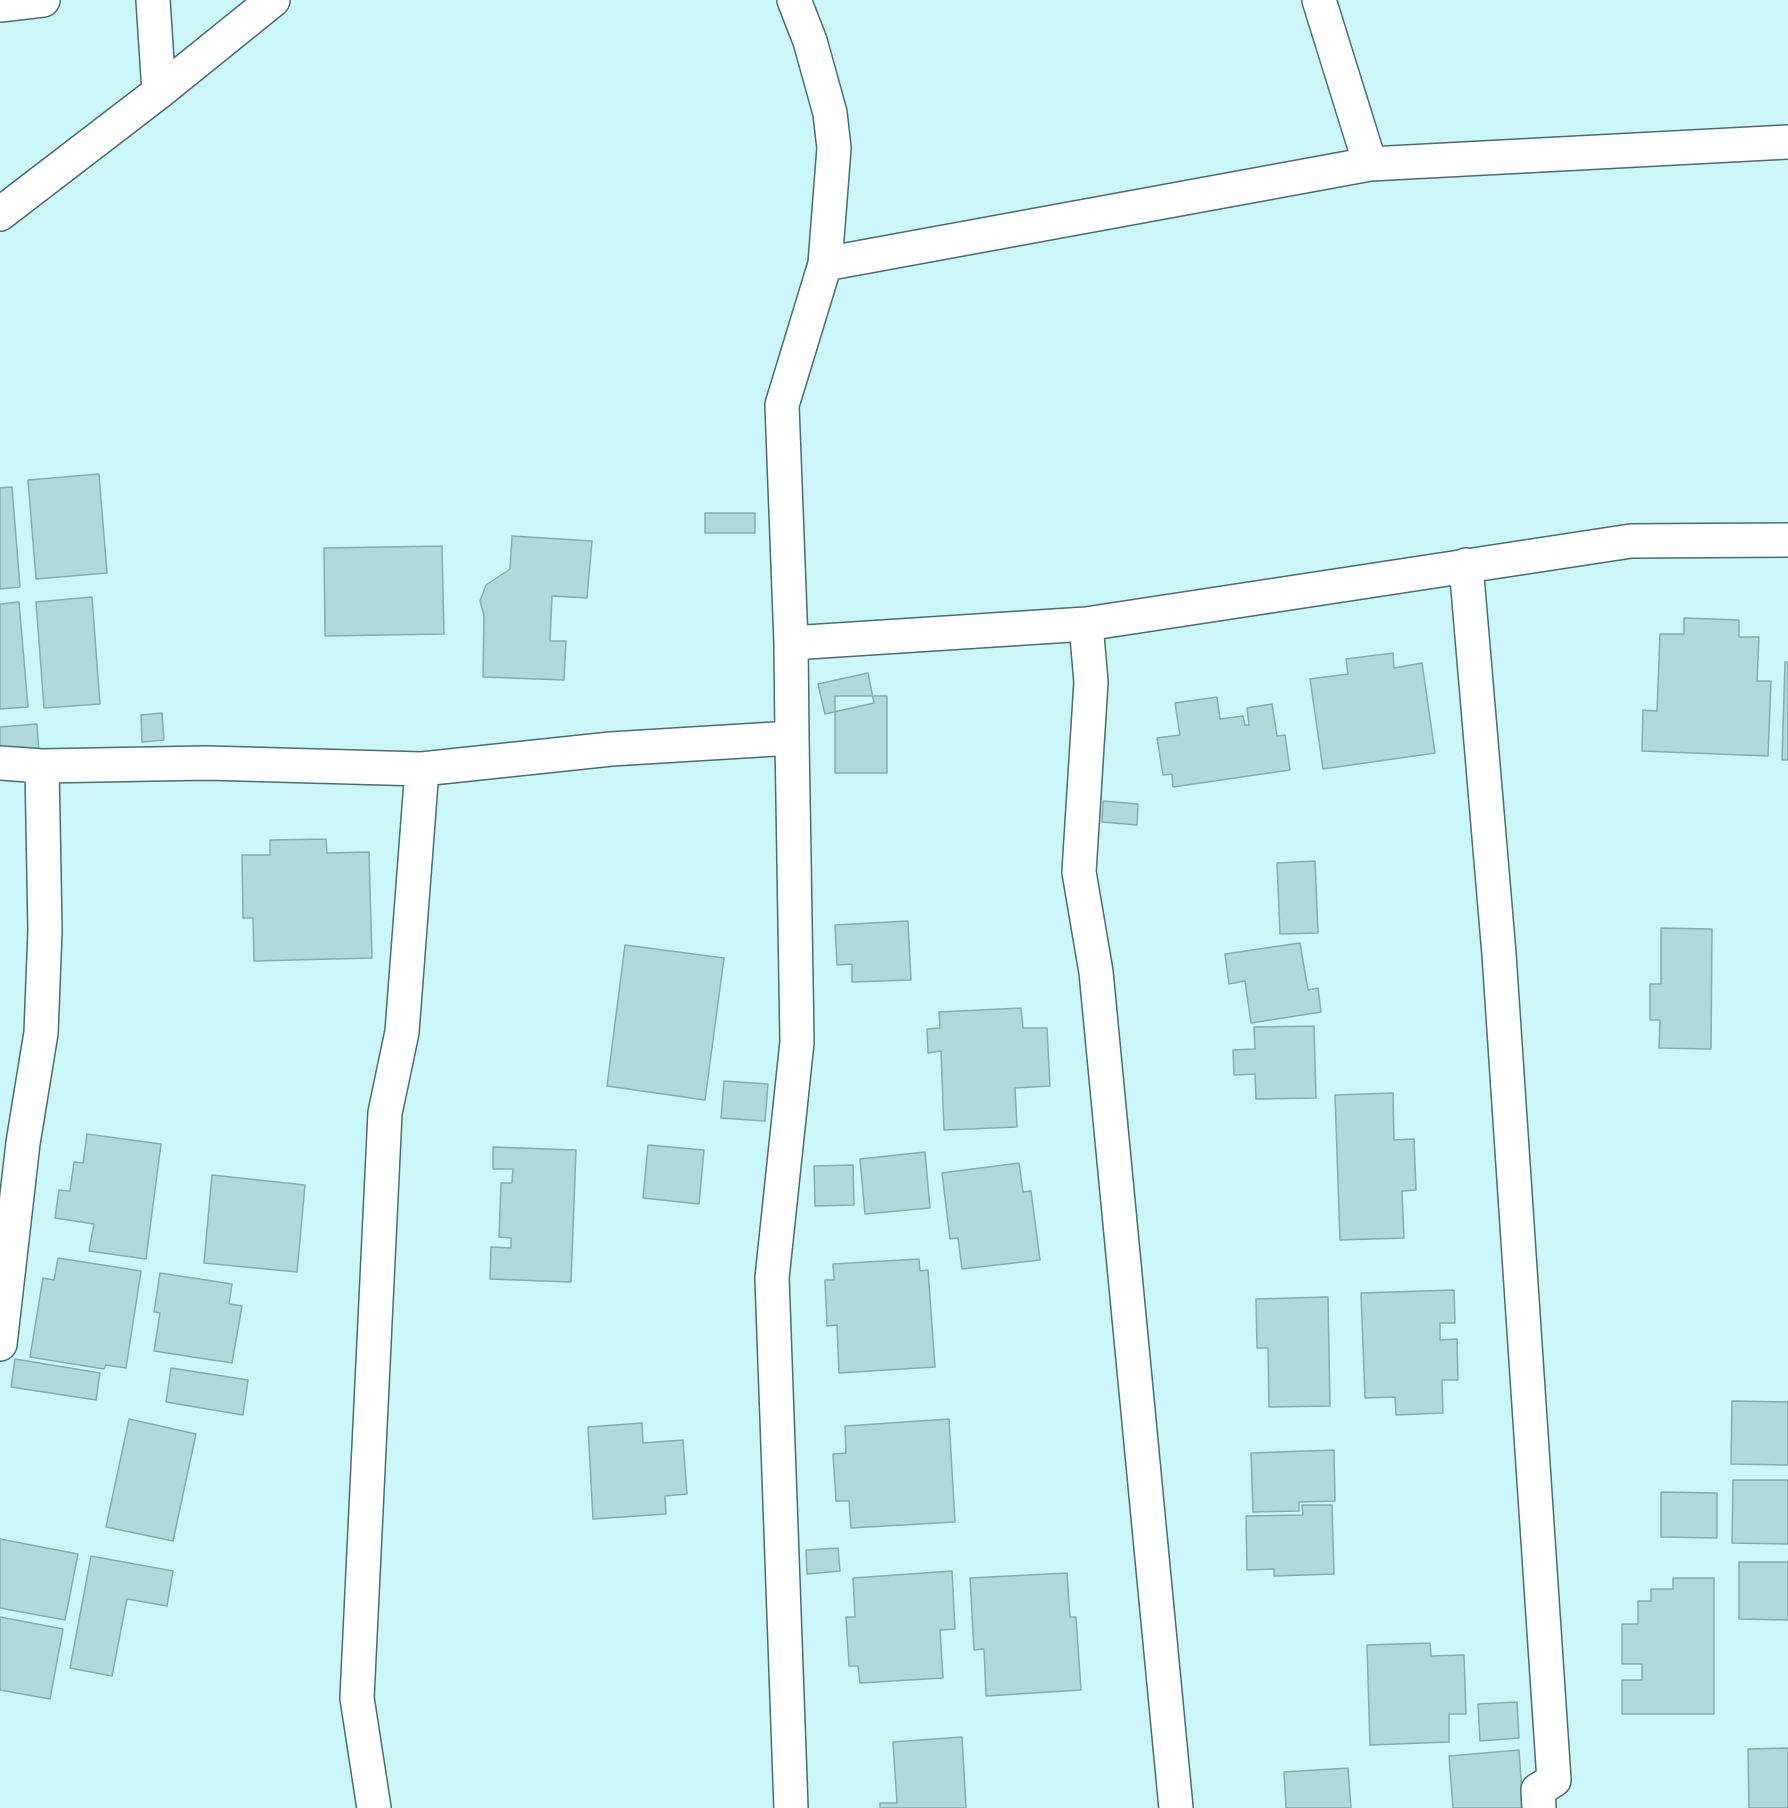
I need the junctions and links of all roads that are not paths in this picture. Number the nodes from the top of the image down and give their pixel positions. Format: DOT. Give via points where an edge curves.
graph roads {
  1 [pos="44,0"];
  2 [pos="153,0"];
  3 [pos="273,0"];
  4 [pos="794,0"];
  5 [pos="1319,0"];
  6 [pos="0,5"];
  7 [pos="159,92"];
  8 [pos="1788,142"];
  9 [pos="1370,164"];
  10 [pos="0,214"];
  11 [pos="825,264"];
  12 [pos="1788,540"];
  13 [pos="1466,565"];
  14 [pos="1086,624"];
  15 [pos="791,643"];
  16 [pos="792,738"];
  17 [pos="0,763"];
  18 [pos="42,766"];
  19 [pos="422,769"];
  20 [pos="0,1344"];
  21 [pos="374,1808"];
  22 [pos="791,1808"];
  23 [pos="1176,1808"];
  24 [pos="1539,1808"];
  1 -- 6 [label="street"];
  2 -- 7 [label="street"];
  3 -- 7 [label="street"];
  4 -- 11 [label="street" via="830,113 834,148"];
  5 -- 9 [label="street"];
  7 -- 10 [label="street"];
  8 -- 9 [label="street"];
  9 -- 11 [label="street"];
  11 -- 15 [label="street" via="782,405"];
  12 -- 13 [label="street" via="1631,541"];
  13 -- 14 [label="street"];
  13 -- 24 [label="street" via="1499,954 1554,1780 1538,1790"];
  14 -- 15 [label="street"];
  14 -- 23 [label="street" via="1091,682 1079,872 1096,972"];
  15 -- 16 [label="street"];
  16 -- 19 [label="street" via="610,749"];
  16 -- 22 [label="street" via="797,1042 772,1278"];
  17 -- 18 [label="street"];
  18 -- 19 [label="street" via="207,763"];
  18 -- 20 [label="street" via="45,931 41,1033 23,1143"];
  19 -- 21 [label="street" via="402,1032 385,1113 357,1698"];
}
